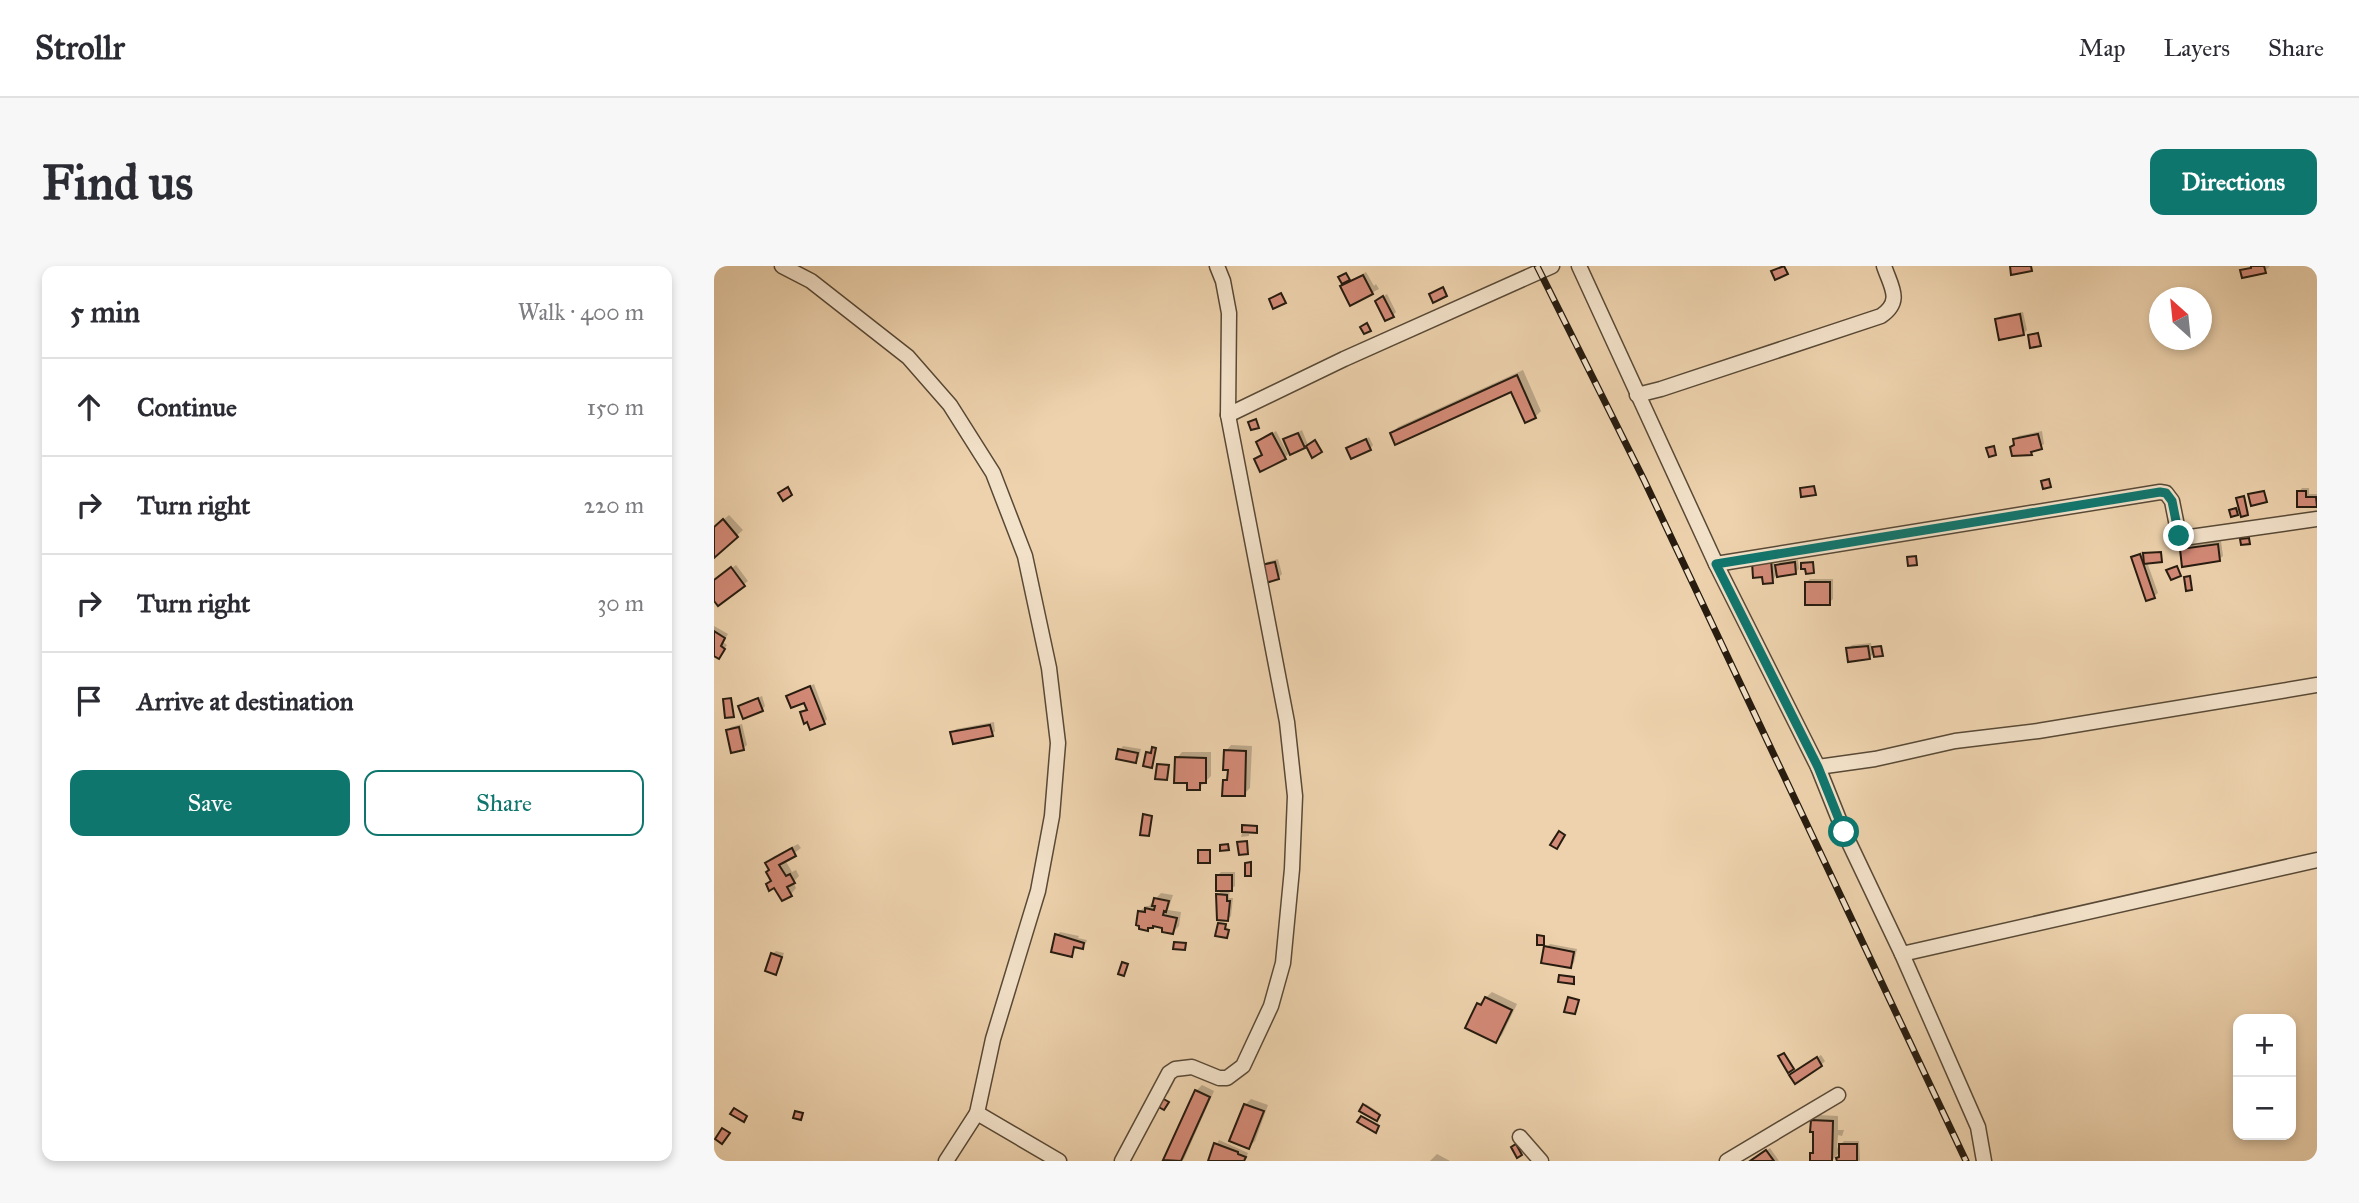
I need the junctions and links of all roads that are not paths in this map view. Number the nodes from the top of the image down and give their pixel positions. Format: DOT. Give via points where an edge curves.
graph roads {
  1 [pos="782,266"];
  2 [pos="1217,266"];
  3 [pos="1552,266"];
  4 [pos="1579,266"];
  5 [pos="1884,266"];
  6 [pos="1637,395"];
  7 [pos="1228,415"];
  8 [pos="2317,519"];
  9 [pos="1716,564"];
  10 [pos="2317,685"];
  11 [pos="1818,767"];
  12 [pos="2317,860"];
  13 [pos="1902,954"];
  14 [pos="1838,1095"];
  15 [pos="977,1113"];
  16 [pos="1520,1137"];
  17 [pos="946,1161"];
  18 [pos="1059,1161"];
  19 [pos="1122,1161"];
  20 [pos="1541,1161"];
  21 [pos="1727,1161"];
  22 [pos="1984,1161"];
  1 -- 15 [label="street" via="811,281 908,357 950,405 993,473 1025,556 1049,668 1058,743 1052,816 1038,891 993,1039"];
  2 -- 7 [label="street" via="1229,313"];
  3 -- 7 [label="street"];
  4 -- 6 [label="street"];
  5 -- 6 [label="street" via="1894,298 1890,310 1881,316"];
  6 -- 9 [label="street"];
  7 -- 19 [label="street" via="1277,662 1295,796 1283,963 1271,1006 1243,1066 1227,1078 1192,1067 1169,1073"];
  8 -- 9 [label="street" via="2183,538 2172,501 2160,492"];
  9 -- 11 [label="street"];
  10 -- 11 [label="street"];
  11 -- 13 [label="street"];
  12 -- 13 [label="street"];
  13 -- 22 [label="street" via="1978,1127"];
  14 -- 21 [label="street"];
  15 -- 17 [label="street"];
  15 -- 18 [label="street"];
  16 -- 20 [label="street"];
}
